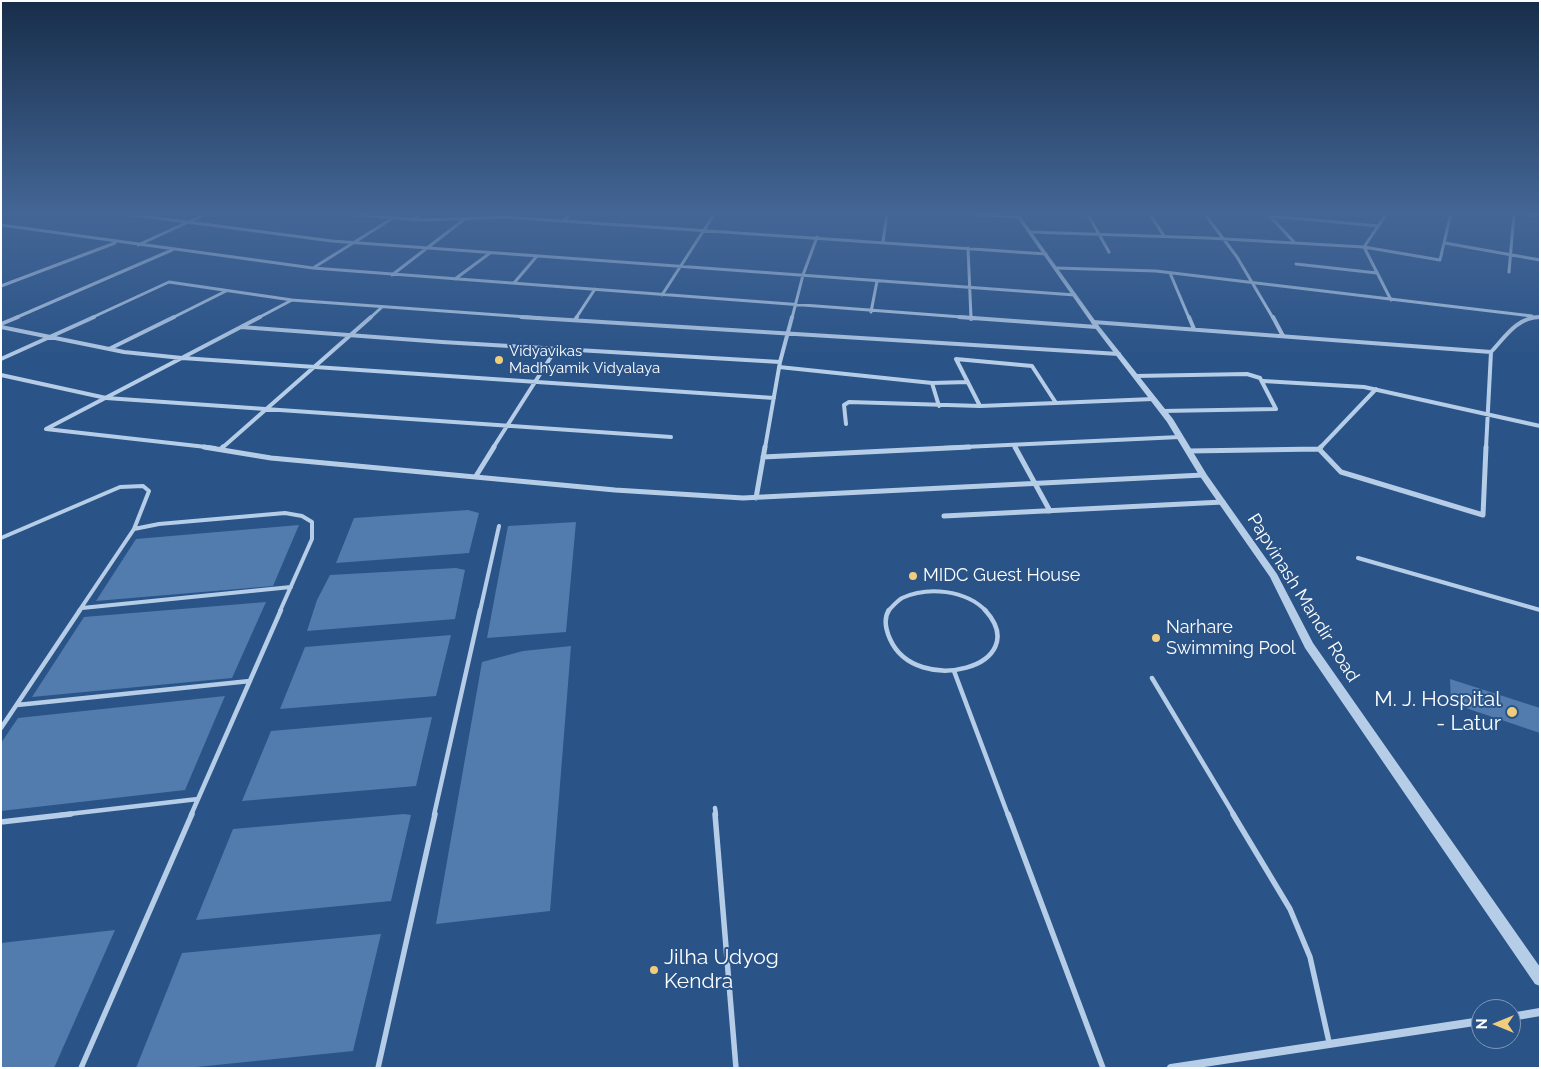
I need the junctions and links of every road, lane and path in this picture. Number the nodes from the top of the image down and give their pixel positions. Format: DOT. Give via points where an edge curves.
graph roads {
  1 [pos="63,263"];
  2 [pos="144,263"];
  3 [pos="273,263"];
  4 [pos="322,263"];
  5 [pos="407,263"];
  6 [pos="477,263"];
  7 [pos="532,263"];
  8 [pos="636,263"];
  9 [pos="683,263"];
  10 [pos="807,263"];
  11 [pos="968,263"];
  12 [pos="1052,263"];
  13 [pos="1242,263"];
  14 [pos="1372,263"];
  15 [pos="1510,263"];
  16 [pos="1296,264"];
  17 [pos="681,266"];
  18 [pos="313,268"];
  19 [pos="1056,268"];
  20 [pos="1509,272"];
  21 [pos="1170,273"];
  22 [pos="1377,273"];
  23 [pos="391,275"];
  24 [pos="803,275"];
  25 [pos="455,279"];
  26 [pos="877,281"];
  27 [pos="514,283"];
  28 [pos="1256,284"];
  29 [pos="1,286"];
  30 [pos="968,288"];
  31 [pos="595,289"];
  32 [pos="226,290"];
  33 [pos="662,295"];
  34 [pos="1076,295"];
  35 [pos="291,300"];
  36 [pos="1391,300"];
  37 [pos="795,306"];
  38 [pos="382,307"];
  39 [pos="871,312"];
  40 [pos="1532,316"];
  41 [pos="1540,317"];
  42 [pos="971,319"];
  43 [pos="575,320"];
  44 [pos="1094,324"];
  45 [pos="1,326"];
  46 [pos="241,327"];
  47 [pos="1194,329"];
  48 [pos="788,333"];
  49 [pos="350,335"];
  50 [pos="1283,336"];
  51 [pos="48,337"];
  52 [pos="109,349"];
  53 [pos="556,349"];
  54 [pos="1491,352"];
  55 [pos="1119,354"];
  56 [pos="182,358"];
  57 [pos="1,359"];
  58 [pos="780,365"];
  59 [pos="314,368"];
  60 [pos="1,375"];
  61 [pos="1135,376"];
  62 [pos="1262,381"];
  63 [pos="536,382"];
  64 [pos="968,382"];
  65 [pos="932,383"];
  66 [pos="1376,389"];
  67 [pos="106,398"];
  68 [pos="774,398"];
  69 [pos="1153,399"];
  70 [pos="1056,403"];
  71 [pos="939,406"];
  72 [pos="980,406"];
  73 [pos="266,410"];
  74 [pos="1162,411"];
  75 [pos="1488,415"];
  76 [pos="846,424"];
  77 [pos="1540,426"];
  78 [pos="506,427"];
  79 [pos="671,437"];
  80 [pos="1180,437"];
  81 [pos="1014,445"];
  82 [pos="221,449"];
  83 [pos="1319,449"];
  84 [pos="1188,452"];
  85 [pos="763,457"];
  86 [pos="1203,475"];
  87 [pos="476,476"];
  88 [pos="1034,484"];
  89 [pos="756,498"];
  90 [pos="1224,502"];
  91 [pos="1050,511"];
  92 [pos="944,516"];
  93 [pos="499,526"];
  94 [pos="134,529"];
  95 [pos="1,538"];
  96 [pos="1358,558"];
  97 [pos="291,587"];
  98 [pos="81,608"];
  99 [pos="1540,610"];
  100 [pos="954,671"];
  101 [pos="1152,678"];
  102 [pos="250,682"];
  103 [pos="17,705"];
  104 [pos="1,728"];
  105 [pos="198,799"];
  106 [pos="715,808"];
  107 [pos="1,822"];
  108 [pos="1540,979"];
  109 [pos="1540,1012"];
  110 [pos="1521,1015"];
  111 [pos="1471,1022"];
  112 [pos="1329,1042"];
  113 [pos="81,1068"];
  114 [pos="378,1068"];
  115 [pos="736,1068"];
  116 [pos="1103,1068"];
  117 [pos="1171,1068"];
  1 -- 29 [label="street"];
  2 -- 45 [label="street"];
  3 -- 18 [label="street"];
  4 -- 18 [label="street"];
  5 -- 23 [label="street"];
  6 -- 25 [label="street"];
  7 -- 27 [label="street"];
  8 -- 17 [label="street"];
  9 -- 17 [label="street"];
  10 -- 24 [label="street"];
  11 -- 30 [label="street"];
  12 -- 19 [label="street, Papvinash Mandir Road"];
  13 -- 28 [label="street"];
  14 -- 22 [label="street"];
  15 -- 20 [label="street"];
  16 -- 22 [label="street"];
  17 -- 24 [label="street"];
  17 -- 33 [label="street"];
  18 -- 23 [label="street"];
  19 -- 21 [label="street"];
  19 -- 34 [label="street, Papvinash Mandir Road"];
  21 -- 28 [label="street"];
  21 -- 47 [label="street"];
  22 -- 36 [label="street"];
  23 -- 25 [label="street"];
  24 -- 26 [label="street"];
  24 -- 37 [label="street"];
  25 -- 27 [label="street"];
  26 -- 30 [label="street"];
  26 -- 39 [label="street"];
  27 -- 31 [label="street"];
  28 -- 36 [label="street"];
  28 -- 50 [label="street"];
  30 -- 34 [label="street"];
  30 -- 42 [label="street"];
  31 -- 33 [label="street"];
  31 -- 43 [label="street"];
  32 -- 35 [label="street"];
  32 -- 51 [label="street" via="168,282"];
  32 -- 52 [label="street"];
  33 -- 37 [label="street"];
  34 -- 44 [label="street, Papvinash Mandir Road"];
  35 -- 38 [label="street"];
  35 -- 46 [label="street"];
  36 -- 40 [label="street"];
  37 -- 39 [label="street"];
  37 -- 48 [label="street"];
  38 -- 43 [label="street"];
  38 -- 49 [label="street"];
  39 -- 42 [label="street"];
  40 -- 41 [label="street"];
  40 -- 54 [label="street" via="1521,320"];
  42 -- 44 [label="street"];
  43 -- 48 [label="street"];
  44 -- 47 [label="street"];
  44 -- 55 [label="street, Papvinash Mandir Road"];
  45 -- 51 [label="street"];
  46 -- 49 [label="street"];
  46 -- 56 [label="street"];
  47 -- 50 [label="street"];
  48 -- 55 [label="street"];
  48 -- 58 [label="street"];
  49 -- 53 [label="street"];
  49 -- 59 [label="street"];
  50 -- 54 [label="street"];
  51 -- 52 [label="street"];
  51 -- 57 [label="street"];
  52 -- 56 [label="street"];
  53 -- 58 [label="street"];
  53 -- 63 [label="street"];
  54 -- 75 [label="street"];
  55 -- 61 [label="street, Papvinash Mandir Road"];
  56 -- 59 [label="street"];
  56 -- 67 [label="street"];
  58 -- 65 [label="street"];
  58 -- 68 [label="street"];
  59 -- 63 [label="street"];
  59 -- 73 [label="street"];
  60 -- 67 [label="street"];
  61 -- 62 [label="street" via="1247,374"];
  61 -- 69 [label="street, Papvinash Mandir Road"];
  62 -- 66 [label="street"];
  62 -- 74 [label="street" via="1276,409"];
  63 -- 68 [label="street"];
  63 -- 78 [label="street"];
  64 -- 65 [label="street"];
  64 -- 70 [label="street" via="956,359 1032,366"];
  64 -- 72 [label="street"];
  65 -- 71 [label="street"];
  66 -- 75 [label="street"];
  66 -- 83 [label="street"];
  67 -- 73 [label="street"];
  67 -- 82 [label="street" via="46,429"];
  68 -- 85 [label="street"];
  69 -- 70 [label="street"];
  69 -- 74 [label="street, Papvinash Mandir Road"];
  70 -- 72 [label="street"];
  71 -- 72 [label="street"];
  71 -- 76 [label="street" via="849,402 844,405"];
  73 -- 78 [label="street"];
  73 -- 82 [label="street"];
  74 -- 80 [label="street, Papvinash Mandir Road"];
  75 -- 77 [label="street"];
  75 -- 83 [label="street" via="1483,515 1341,472"];
  78 -- 79 [label="street"];
  78 -- 87 [label="street"];
  80 -- 81 [label="street"];
  80 -- 84 [label="street, Papvinash Mandir Road"];
  81 -- 85 [label="street"];
  81 -- 88 [label="street"];
  82 -- 87 [label="street" via="271,458"];
  83 -- 84 [label="street"];
  84 -- 86 [label="street, Papvinash Mandir Road"];
  85 -- 89 [label="street"];
  86 -- 88 [label="street"];
  86 -- 90 [label="street, Papvinash Mandir Road"];
  87 -- 89 [label="street" via="615,490"];
  88 -- 89 [label="street"];
  88 -- 91 [label="street"];
  90 -- 91 [label="street"];
  90 -- 108 [label="street, Papvinash Mandir Road" via="1274,576 1309,645"];
  91 -- 92 [label="street"];
  93 -- 114 [label="lane"];
  94 -- 95 [label="lane" via="149,491 143,486 120,487"];
  94 -- 97 [label="lane" via="159,524 285,514 302,516 312,522 312,539"];
  94 -- 98 [label="lane"];
  96 -- 99 [label="lane"];
  97 -- 98 [label="lane"];
  97 -- 102 [label="lane"];
  98 -- 103 [label="lane"];
  100 -- 100 [label="lane" via="926,668 902,656 893,647 884,628 888,610 895,602 915,592 940,590 965,597 985,611 996,630 994,649 979,664"];
  100 -- 116 [label="lane"];
  101 -- 112 [label="lane" via="1290,909 1310,957"];
  102 -- 103 [label="lane"];
  102 -- 105 [label="lane"];
  103 -- 104 [label="lane"];
  105 -- 107 [label="lane"];
  105 -- 113 [label="lane"];
  106 -- 115 [label="lane"];
  109 -- 110 [label="street"];
  111 -- 112 [label="street"];
  112 -- 117 [label="street"];
}
